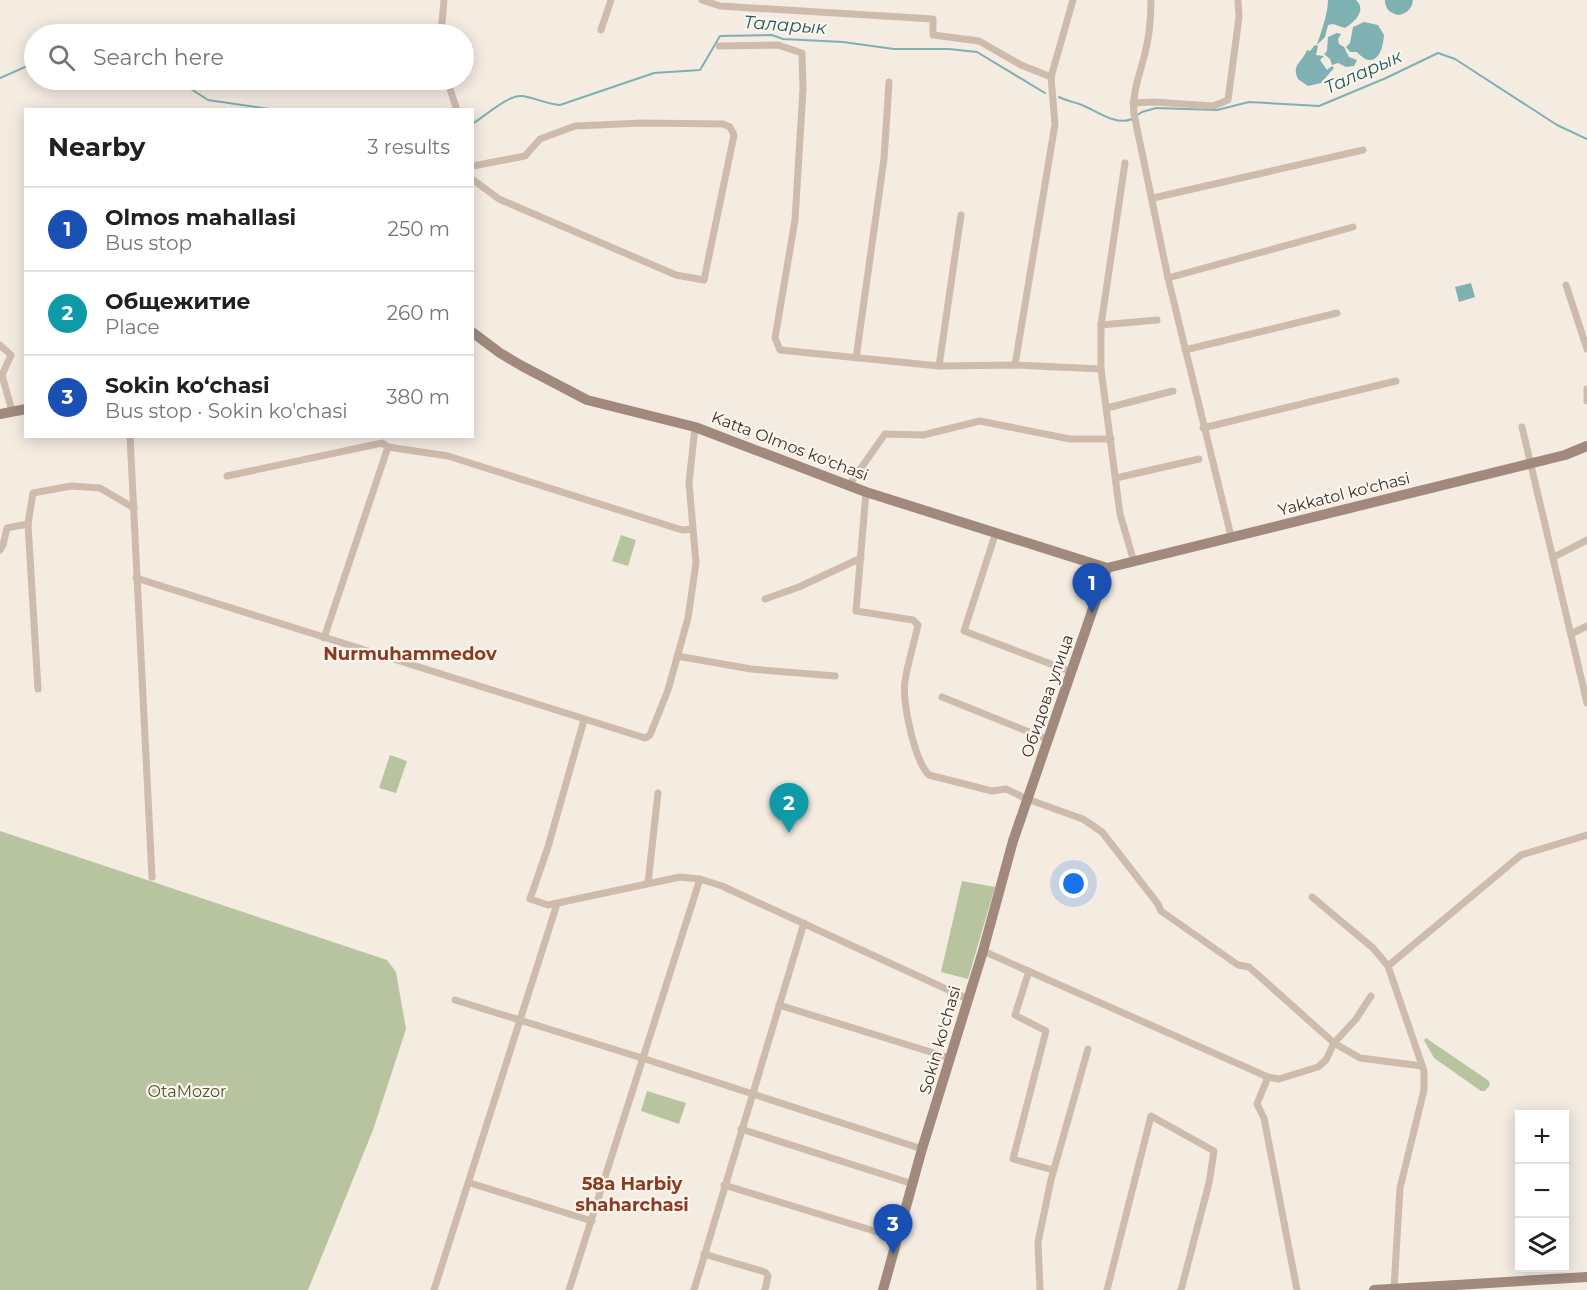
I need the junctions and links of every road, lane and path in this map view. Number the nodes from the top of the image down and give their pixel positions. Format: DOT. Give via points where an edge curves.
graph roads {
  1 [pos="444,0"];
  2 [pos="611,0"];
  3 [pos="702,0"];
  4 [pos="1072,0"];
  5 [pos="1151,0"];
  6 [pos="1238,0"];
  7 [pos="442,24"];
  8 [pos="601,30"];
  9 [pos="719,46"];
  10 [pos="1051,78"];
  11 [pos="889,82"];
  12 [pos="450,90"];
  13 [pos="1133,103"];
  14 [pos="456,108"];
  15 [pos="1363,150"];
  16 [pos="1125,163"];
  17 [pos="474,166"];
  18 [pos="474,180"];
  19 [pos="1152,198"];
  20 [pos="962,215"];
  21 [pos="1353,227"];
  22 [pos="1168,278"];
  23 [pos="1566,285"];
  24 [pos="1337,313"];
  25 [pos="1157,320"];
  26 [pos="1101,326"];
  27 [pos="474,334"];
  28 [pos="0,345"];
  29 [pos="1587,349"];
  30 [pos="1185,350"];
  31 [pos="856,358"];
  32 [pos="1015,365"];
  33 [pos="939,366"];
  34 [pos="1101,369"];
  35 [pos="1396,381"];
  36 [pos="1587,389"];
  37 [pos="1173,391"];
  38 [pos="1587,401"];
  39 [pos="1107,408"];
  40 [pos="24,409"];
  41 [pos="12,411"];
  42 [pos="0,414"];
  43 [pos="695,427"];
  44 [pos="1522,427"];
  45 [pos="1203,428"];
  46 [pos="130,438"];
  47 [pos="1111,439"];
  48 [pos="384,442"];
  49 [pos="1587,447"];
  50 [pos="1199,459"];
  51 [pos="1531,464"];
  52 [pos="227,476"];
  53 [pos="1116,478"];
  54 [pos="849,485"];
  55 [pos="866,492"];
  56 [pos="134,508"];
  57 [pos="28,525"];
  58 [pos="693,529"];
  59 [pos="996,532"];
  60 [pos="1231,536"];
  61 [pos="1587,540"];
  62 [pos="0,550"];
  63 [pos="1554,557"];
  64 [pos="861,558"];
  65 [pos="1134,562"];
  66 [pos="1107,568"];
  67 [pos="136,578"];
  68 [pos="765,599"];
  69 [pos="1587,626"];
  70 [pos="1571,634"];
  71 [pos="324,638"];
  72 [pos="677,656"];
  73 [pos="1072,672"];
  74 [pos="835,676"];
  75 [pos="38,689"];
  76 [pos="942,697"];
  77 [pos="1587,703"];
  78 [pos="584,720"];
  79 [pos="1049,740"];
  80 [pos="658,793"];
  81 [pos="1027,799"];
  82 [pos="1587,835"];
  83 [pos="152,877"];
  84 [pos="700,879"];
  85 [pos="648,884"];
  86 [pos="1312,897"];
  87 [pos="557,904"];
  88 [pos="804,923"];
  89 [pos="983,951"];
  90 [pos="1388,966"];
  91 [pos="1029,971"];
  92 [pos="1371,996"];
  93 [pos="968,999"];
  94 [pos="455,1000"];
  95 [pos="779,1005"];
  96 [pos="521,1021"];
  97 [pos="1334,1044"];
  98 [pos="1088,1049"];
  99 [pos="642,1058"];
  100 [pos="950,1058"];
  101 [pos="1422,1066"];
  102 [pos="1268,1077"];
  103 [pos="752,1094"];
  104 [pos="741,1129"];
  105 [pos="922,1149"];
  106 [pos="1053,1170"];
  107 [pos="470,1183"];
  108 [pos="913,1184"];
  109 [pos="724,1185"];
  110 [pos="592,1221"];
  111 [pos="897,1238"];
  112 [pos="704,1254"];
  113 [pos="1587,1277"];
  114 [pos="1394,1289"];
  115 [pos="434,1290"];
  116 [pos="569,1290"];
  117 [pos="694,1290"];
  118 [pos="765,1290"];
  119 [pos="883,1290"];
  120 [pos="1040,1290"];
  121 [pos="1107,1290"];
  122 [pos="1181,1290"];
  123 [pos="1297,1290"];
  124 [pos="1374,1290"];
  1 -- 7 [label="street"];
  2 -- 8 [label="street"];
  3 -- 10 [label="street" via="720,6 933,19 933,36 979,41"];
  4 -- 10 [label="street"];
  5 -- 13 [label="street" via="1151,18"];
  6 -- 13 [label="street" via="1228,100 1213,106"];
  9 -- 31 [label="street" via="778,45 802,53 795,220 776,338 780,350"];
  10 -- 32 [label="street" via="1055,124"];
  11 -- 31 [label="street" via="884,159"];
  12 -- 14 [label="street"];
  13 -- 19 [label="street"];
  15 -- 19 [label="street"];
  16 -- 26 [label="street"];
  17 -- 18 [label="street" via="525,156 540,139 575,126 723,124 734,135 704,280 676,275 499,199"];
  19 -- 22 [label="street"];
  20 -- 33 [label="street"];
  21 -- 22 [label="street"];
  22 -- 30 [label="street"];
  23 -- 29 [label="street"];
  24 -- 30 [label="street"];
  25 -- 26 [label="street"];
  26 -- 34 [label="street"];
  27 -- 43 [label="street, Katta Olmos ko'chasi" via="500,353 577,396"];
  28 -- 41 [label="street" via="10,355 2,375"];
  30 -- 45 [label="street"];
  31 -- 33 [label="street"];
  32 -- 33 [label="street"];
  32 -- 34 [label="street"];
  34 -- 39 [label="street"];
  35 -- 45 [label="street"];
  36 -- 38 [label="street"];
  37 -- 39 [label="street"];
  39 -- 47 [label="street"];
  40 -- 41 [label="street"];
  41 -- 42 [label="street"];
  43 -- 54 [label="street, Katta Olmos ko'chasi"];
  43 -- 58 [label="street" via="689,483"];
  44 -- 51 [label="street"];
  45 -- 60 [label="street"];
  46 -- 56 [label="street"];
  47 -- 53 [label="street"];
  47 -- 54 [label="street" via="1070,439 981,421 923,435 885,434"];
  48 -- 52 [label="street"];
  48 -- 58 [label="street" via="448,456 682,530"];
  48 -- 71 [label="street"];
  49 -- 51 [label="street, Yakkatol ko'chasi"];
  50 -- 53 [label="street"];
  51 -- 60 [label="street, Yakkatol ko'chasi"];
  51 -- 63 [label="street"];
  53 -- 65 [label="street" via="1120,514"];
  54 -- 55 [label="street, Katta Olmos ko'chasi"];
  55 -- 59 [label="street, Katta Olmos ko'chasi"];
  55 -- 64 [label="street"];
  56 -- 57 [label="street" via="100,489 71,486 33,493"];
  56 -- 67 [label="street"];
  57 -- 62 [label="street" via="7,528"];
  57 -- 75 [label="street"];
  58 -- 72 [label="street" via="696,563"];
  59 -- 66 [label="street, Katta Olmos ko'chasi"];
  59 -- 73 [label="street" via="964,630"];
  60 -- 65 [label="street, Yakkatol ko'chasi"];
  61 -- 63 [label="street"];
  63 -- 70 [label="street"];
  64 -- 68 [label="street"];
  64 -- 81 [label="street" via="856,610 913,620 918,625 904,683 912,743 924,771 992,791 1006,789"];
  65 -- 66 [label="street, Yakkatol ko'chasi"];
  66 -- 73 [label="street, Обидова улица"];
  67 -- 71 [label="street"];
  67 -- 83 [label="street"];
  69 -- 70 [label="street"];
  70 -- 77 [label="street"];
  71 -- 78 [label="street"];
  72 -- 74 [label="street" via="751,669"];
  72 -- 78 [label="street" via="650,735 643,739"];
  73 -- 79 [label="street, Обидова улица"];
  76 -- 79 [label="street"];
  78 -- 87 [label="street" via="530,898 548,906"];
  79 -- 81 [label="street, Обидова улица"];
  80 -- 85 [label="street"];
  81 -- 89 [label="street, Sokin ko'chasi"];
  81 -- 97 [label="street" via="1083,819 1102,832 1161,911 1238,964 1249,967"];
  82 -- 90 [label="street" via="1521,855"];
  84 -- 85 [label="street" via="680,877"];
  84 -- 88 [label="street"];
  84 -- 99 [label="street"];
  85 -- 87 [label="street"];
  86 -- 90 [label="street" via="1373,948"];
  87 -- 96 [label="street"];
  88 -- 93 [label="street"];
  88 -- 95 [label="street"];
  89 -- 91 [label="street"];
  89 -- 93 [label="street, Sokin ko'chasi"];
  90 -- 101 [label="street"];
  91 -- 102 [label="street"];
  91 -- 106 [label="street" via="1015,1015 1046,1031 1013,1159"];
  92 -- 97 [label="street"];
  93 -- 100 [label="street, Sokin ko'chasi"];
  94 -- 96 [label="street"];
  95 -- 100 [label="street"];
  95 -- 103 [label="street"];
  96 -- 99 [label="street"];
  96 -- 107 [label="street"];
  97 -- 101 [label="street" via="1360,1058"];
  97 -- 102 [label="street" via="1318,1067 1279,1079"];
  98 -- 106 [label="street"];
  99 -- 103 [label="street"];
  99 -- 110 [label="street"];
  100 -- 105 [label="street, Sokin ko'chasi"];
  101 -- 114 [label="street" via="1425,1090 1400,1188"];
  102 -- 123 [label="street" via="1257,1104 1264,1118"];
  103 -- 104 [label="street"];
  103 -- 105 [label="street"];
  104 -- 108 [label="street"];
  104 -- 109 [label="street"];
  105 -- 108 [label="street, Sokin ko'chasi"];
  106 -- 120 [label="street" via="1038,1242"];
  107 -- 110 [label="street"];
  107 -- 115 [label="street"];
  108 -- 111 [label="street, Sokin ko'chasi"];
  109 -- 111 [label="street"];
  109 -- 112 [label="street"];
  110 -- 116 [label="street"];
  111 -- 119 [label="street, Sokin ko'chasi"];
  112 -- 117 [label="street"];
  112 -- 118 [label="street" via="765,1272"];
  113 -- 114 [label="street"];
  114 -- 124 [label="street"];
  121 -- 122 [label="street" via="1151,1116 1214,1151"];
}
